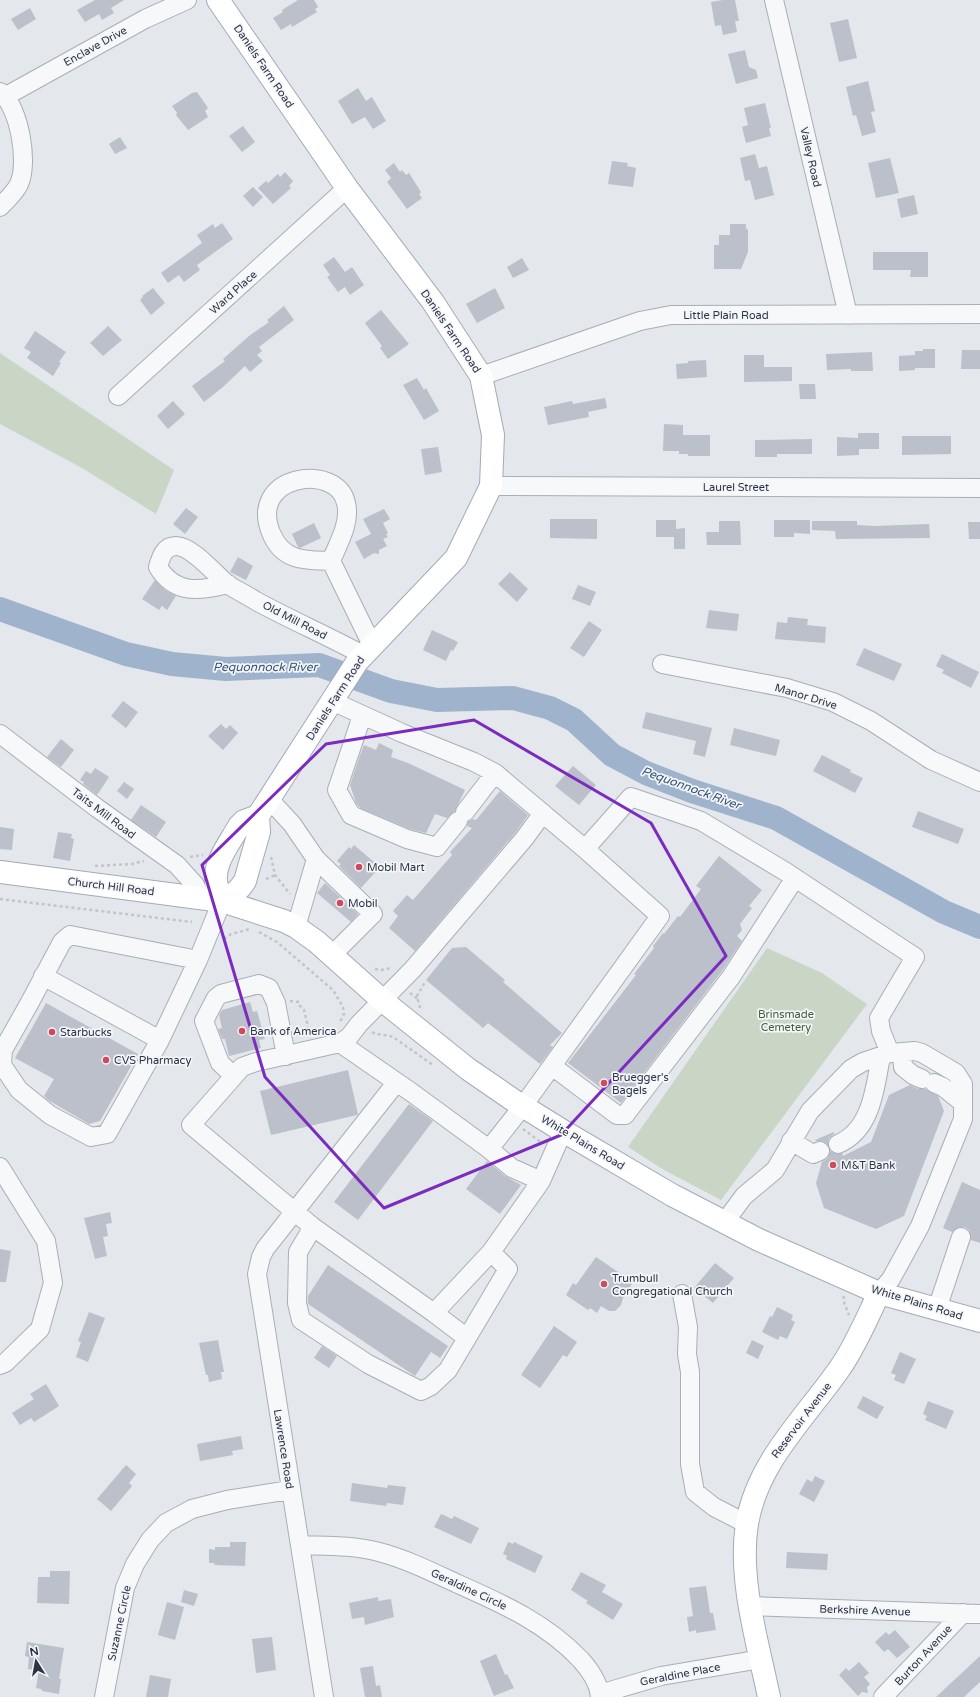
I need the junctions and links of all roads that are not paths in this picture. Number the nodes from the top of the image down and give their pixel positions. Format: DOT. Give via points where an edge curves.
graph roads {
  1 [pos="187,0"];
  2 [pos="218,0"];
  3 [pos="774,0"];
  4 [pos="3,94"];
  5 [pos="347,188"];
  6 [pos="0,207"];
  7 [pos="980,314"];
  8 [pos="848,315"];
  9 [pos="481,376"];
  10 [pos="118,396"];
  11 [pos="491,486"];
  12 [pos="980,488"];
  13 [pos="331,561"];
  14 [pos="228,584"];
  15 [pos="364,654"];
  16 [pos="662,664"];
  17 [pos="336,694"];
  18 [pos="362,716"];
  19 [pos="0,734"];
  20 [pos="495,773"];
  21 [pos="980,782"];
  22 [pos="264,808"];
  23 [pos="544,814"];
  24 [pos="585,849"];
  25 [pos="316,859"];
  26 [pos="0,872"];
  27 [pos="795,878"];
  28 [pos="201,898"];
  29 [pos="222,901"];
  30 [pos="296,927"];
  31 [pos="332,955"];
  32 [pos="198,960"];
  33 [pos="43,976"];
  34 [pos="382,1001"];
  35 [pos="160,1040"];
  36 [pos="340,1043"];
  37 [pos="891,1054"];
  38 [pos="286,1056"];
  39 [pos="552,1066"];
  40 [pos="234,1076"];
  41 [pos="396,1083"];
  42 [pos="963,1103"];
  43 [pos="523,1106"];
  44 [pos="563,1131"];
  45 [pos="791,1141"];
  46 [pos="838,1144"];
  47 [pos="489,1149"];
  48 [pos="820,1151"];
  49 [pos="0,1167"];
  50 [pos="541,1181"];
  51 [pos="294,1212"];
  52 [pos="724,1223"];
  53 [pos="313,1227"];
  54 [pos="961,1237"];
  55 [pos="491,1252"];
  56 [pos="879,1293"];
  57 [pos="682,1294"];
  58 [pos="937,1309"];
  59 [pos="434,1313"];
  60 [pos="980,1321"];
  61 [pos="467,1338"];
  62 [pos="0,1365"];
  63 [pos="290,1490"];
  64 [pos="747,1524"];
  65 [pos="300,1545"];
  66 [pos="751,1606"];
  67 [pos="971,1614"];
  68 [pos="761,1659"];
  69 [pos="600,1695"];
  70 [pos="104,1697"];
  71 [pos="324,1697"];
  72 [pos="769,1697"];
  73 [pos="883,1697"];
  1 -- 4 [label="street, Enclave Drive" via="145,19"];
  2 -- 5 [label="main road, Daniels Farm Road"];
  3 -- 8 [label="street, Valley Road"];
  4 -- 6 [label="street, Enclave Drive" via="20,130 24,158 19,185"];
  5 -- 9 [label="main road, Daniels Farm Road" via="433,302"];
  5 -- 10 [label="street, Ward Place"];
  7 -- 8 [label="street, Little Plain Road"];
  8 -- 9 [label="street, Little Plain Road" via="671,315 640,322"];
  9 -- 11 [label="main road, Daniels Farm Road" via="493,435"];
  11 -- 12 [label="street, Laurel Street"];
  11 -- 15 [label="main road, Daniels Farm Road" via="456,558"];
  13 -- 13 [label="street" via="304,560 288,555 276,544 269,529 267,509 271,496 295,480 309,478 326,482 342,492 347,518"];
  13 -- 15 [label="street"];
  14 -- 15 [label="street, Old Mill Road" via="284,617"];
  15 -- 17 [label="main road, Daniels Farm Road"];
  16 -- 21 [label="street, Manor Drive" via="787,688 833,702 871,721 931,760"];
  17 -- 18 [label="street"];
  17 -- 22 [label="main road, Daniels Farm Road"];
  18 -- 20 [label="street"];
  18 -- 20 [label="street" via="337,790 351,815 407,839 437,847"];
  19 -- 28 [label="street, Taits Mill Road" via="177,865 195,885"];
  20 -- 23 [label="street"];
  22 -- 25 [label="street" via="292,824"];
  22 -- 29 [label="main road" via="245,881 234,895"];
  22 -- 29 [label="main road" via="239,826 219,862 216,879"];
  23 -- 24 [label="street"];
  23 -- 34 [label="street" via="413,969"];
  24 -- 27 [label="street" via="631,797 701,821"];
  24 -- 39 [label="street" via="660,916"];
  25 -- 30 [label="street"];
  25 -- 31 [label="street" via="373,914"];
  26 -- 28 [label="main road, Church Hill Road"];
  27 -- 37 [label="street" via="915,957 879,1018 881,1031"];
  27 -- 39 [label="street" via="731,977 625,1115 617,1115"];
  28 -- 29 [label="main road, Church Hill Road"];
  29 -- 30 [label="main road, White Plains Road" via="269,915"];
  29 -- 32 [label="street"];
  30 -- 31 [label="main road, White Plains Road"];
  31 -- 34 [label="main road, White Plains Road"];
  32 -- 33 [label="street" via="70,935 62,942"];
  32 -- 35 [label="street"];
  33 -- 35 [label="street"];
  33 -- 35 [label="street" via="3,1050 2,1065 19,1090 50,1115 91,1138 107,1134"];
  34 -- 36 [label="street"];
  34 -- 43 [label="main road, White Plains Road" via="468,1069"];
  36 -- 38 [label="street"];
  36 -- 41 [label="street"];
  37 -- 42 [label="street" via="913,1075 943,1087"];
  37 -- 42 [label="street" via="915,1051 922,1053 956,1073 963,1084"];
  37 -- 45 [label="street" via="863,1062 851,1069 810,1111"];
  37 -- 46 [label="street" via="859,1128"];
  38 -- 40 [label="street" via="242,1067"];
  38 -- 40 [label="street" via="276,1003 269,988 259,984 225,992 216,998 204,1021 220,1062"];
  39 -- 43 [label="street"];
  40 -- 51 [label="street" via="191,1125"];
  41 -- 47 [label="street"];
  41 -- 51 [label="street, Lawrence Road"];
  42 -- 56 [label="street" via="963,1119 920,1226 891,1279"];
  43 -- 44 [label="main road, White Plains Road"];
  43 -- 47 [label="street"];
  44 -- 50 [label="street"];
  44 -- 52 [label="main road, White Plains Road"];
  45 -- 48 [label="street" via="813,1154"];
  45 -- 52 [label="street" via="775,1170 744,1196"];
  47 -- 50 [label="street" via="512,1168"];
  49 -- 62 [label="street" via="46,1240 53,1283 40,1329"];
  50 -- 55 [label="street"];
  51 -- 53 [label="street"];
  51 -- 63 [label="street, Lawrence Road" via="265,1250 257,1274"];
  52 -- 56 [label="main road, White Plains Road"];
  53 -- 59 [label="street"];
  53 -- 61 [label="street" via="298,1252 297,1303 301,1320 368,1364 421,1391 431,1386 448,1370"];
  54 -- 58 [label="street"];
  55 -- 59 [label="street"];
  55 -- 61 [label="street" via="508,1269"];
  56 -- 58 [label="main road, White Plains Road"];
  56 -- 64 [label="main road, Reservoir Avenue" via="842,1366 771,1461 754,1498"];
  57 -- 64 [label="street" via="688,1327 690,1464 695,1492 714,1507"];
  58 -- 60 [label="main road, White Plains Road"];
  59 -- 61 [label="street"];
  63 -- 65 [label="street, Lawrence Road"];
  63 -- 70 [label="street, Suzanne Circle" via="227,1500 192,1509 166,1523 150,1540 135,1564 125,1588"];
  64 -- 66 [label="main road, Reservoir Avenue" via="745,1565"];
  65 -- 69 [label="street, Geraldine Circle" via="360,1548 396,1557 508,1607 551,1632 568,1647 588,1668"];
  65 -- 71 [label="street, Lawrence Road"];
  66 -- 67 [label="street, Berkshire Avenue"];
  66 -- 68 [label="main road, Reservoir Avenue"];
  67 -- 73 [label="street, Burton Avenue"];
  68 -- 69 [label="street, Geraldine Place" via="661,1676"];
  68 -- 72 [label="main road, Reservoir Avenue"];
}
